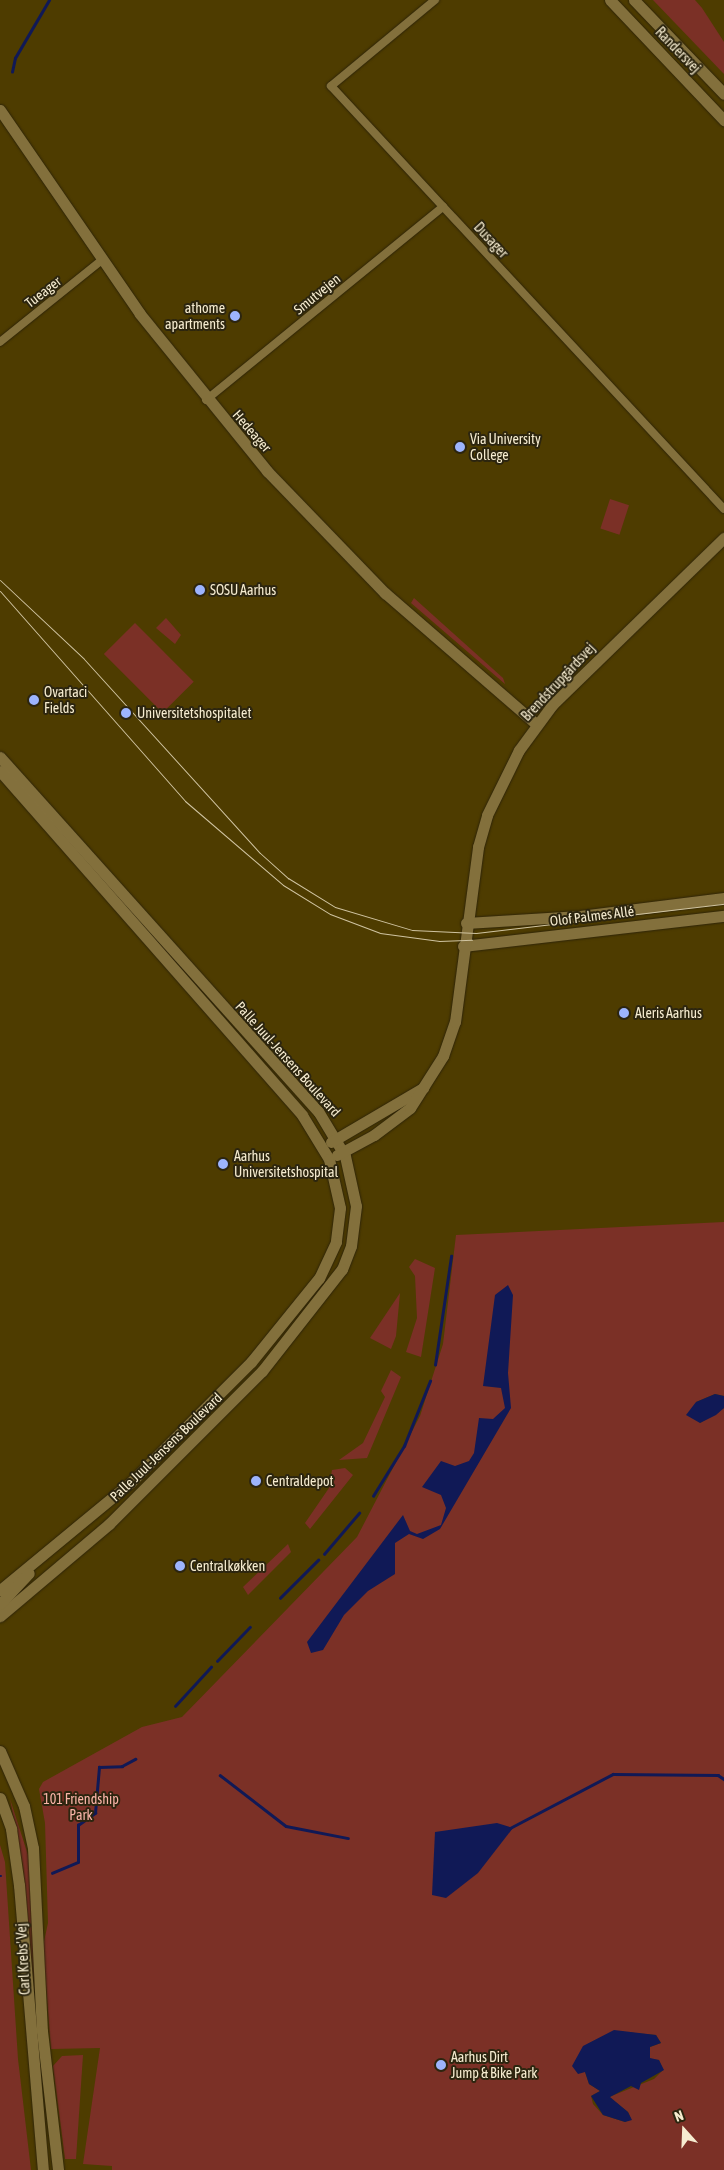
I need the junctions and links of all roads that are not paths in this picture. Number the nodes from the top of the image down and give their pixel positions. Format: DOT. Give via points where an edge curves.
graph roads {
  1 [pos="436,0"];
  2 [pos="610,0"];
  3 [pos="634,0"];
  4 [pos="724,94"];
  5 [pos="0,110"];
  6 [pos="724,120"];
  7 [pos="443,207"];
  8 [pos="102,260"];
  9 [pos="0,342"];
  10 [pos="206,400"];
  11 [pos="724,509"];
  12 [pos="724,538"];
  13 [pos="536,724"];
  14 [pos="0,757"];
  15 [pos="0,771"];
  16 [pos="724,898"];
  17 [pos="724,916"];
  18 [pos="466,923"];
  19 [pos="463,946"];
  20 [pos="426,1086"];
  21 [pos="335,1145"];
  22 [pos="38,1559"];
  23 [pos="0,1590"];
  24 [pos="0,1604"];
  25 [pos="0,1616"];
  26 [pos="0,1751"];
  27 [pos="0,1798"];
  28 [pos="43,2170"];
  29 [pos="58,2170"];
  1 -- 7 [label="street, Dusager" via="331,86"];
  2 -- 6 [label="street, Randersvej"];
  3 -- 4 [label="street, Randersvej"];
  5 -- 8 [label="street, Hedeager"];
  7 -- 10 [label="street, Smutvejen"];
  7 -- 11 [label="street, Dusager"];
  8 -- 9 [label="street, Tueager"];
  8 -- 10 [label="street, Hedeager"];
  10 -- 13 [label="street, Hedeager" via="350,559 435,640"];
  12 -- 13 [label="street, Brendstrupgårdsvej"];
  13 -- 18 [label="street, Brendstrupgårdsvej" via="487,815"];
  14 -- 21 [label="street, Palle Juul-Jensens Boulevard" via="303,1094"];
  15 -- 21 [label="street, Palle Juul-Jensens Boulevard" via="265,1072 309,1111"];
  16 -- 18 [label="street, Olof Palmes Allé" via="580,916"];
  17 -- 19 [label="street, Olof Palmes Allé"];
  18 -- 19 [label="street, Brendstrupgårdsvej"];
  19 -- 20 [label="street, Brendstrupgårdsvej" via="455,1022"];
  20 -- 21 [label="street"];
  20 -- 21 [label="street, Brendstrupgårdsvej" via="410,1108 374,1135"];
  21 -- 22 [label="street, Palle Juul-Jensens Boulevard" via="329,1159 338,1190 339,1226 331,1255 308,1294 251,1362 137,1476"];
  21 -- 25 [label="street, Palle Juul-Jensens Boulevard" via="354,1185 355,1226 342,1269 320,1302 186,1450 60,1568"];
  22 -- 23 [label="street, Palle Juul-Jensens Boulevard"];
  22 -- 24 [label="street"];
  26 -- 29 [label="street, Carl Krebs' Vej" via="24,1806 33,1848 42,2031"];
  27 -- 28 [label="street, Carl Krebs' Vej" via="18,1877"];
}
